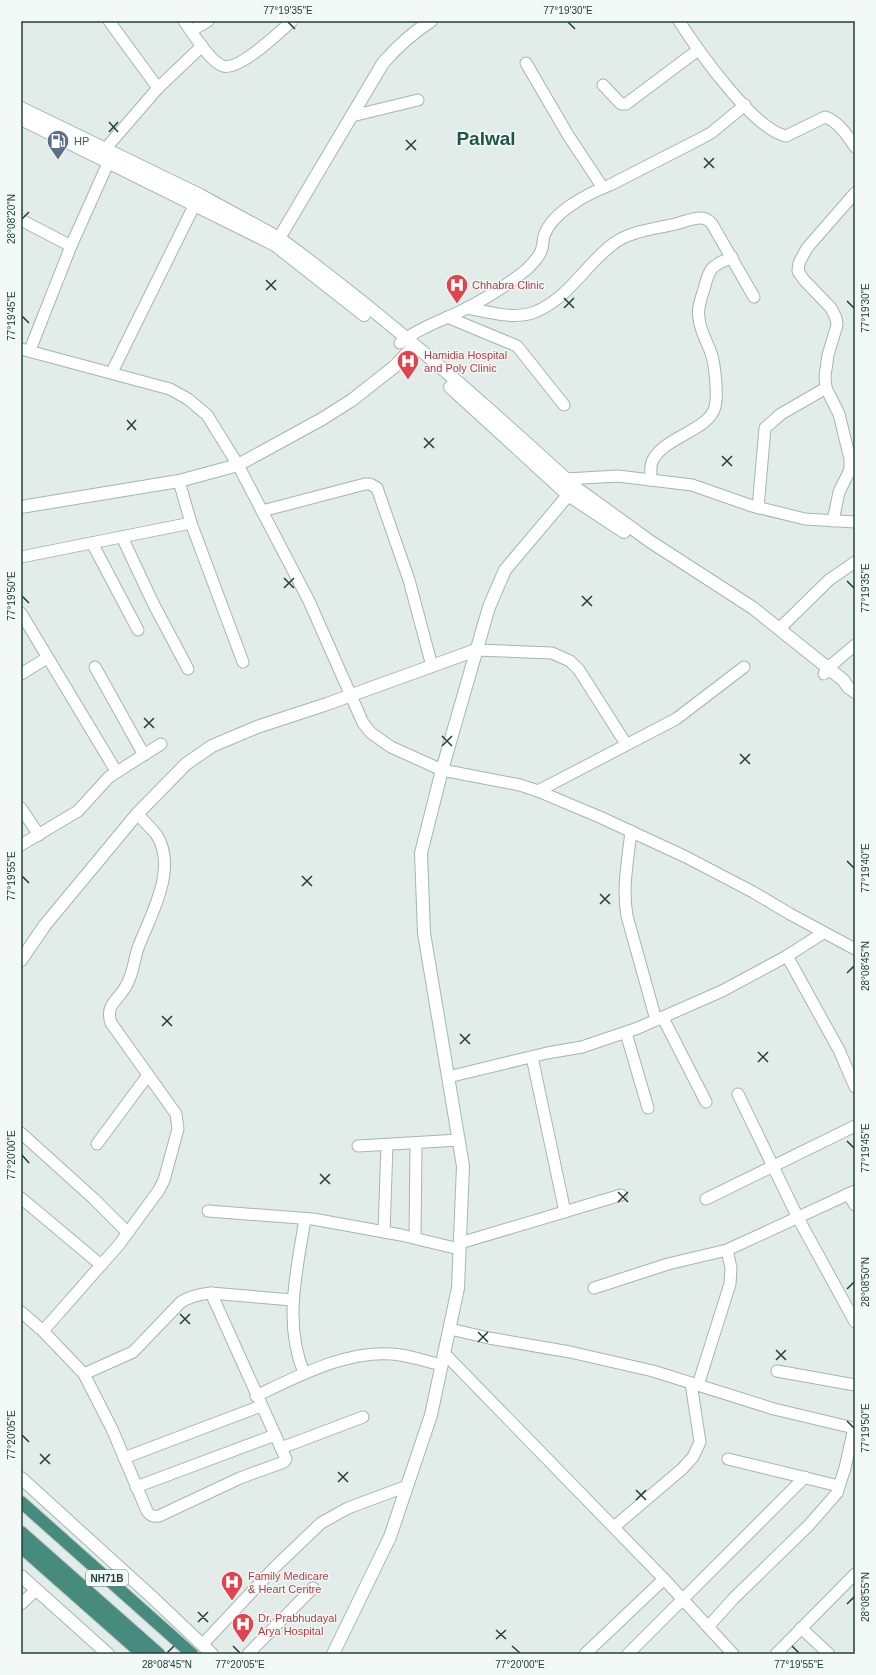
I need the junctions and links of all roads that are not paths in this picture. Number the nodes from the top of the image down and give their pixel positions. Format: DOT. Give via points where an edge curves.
graph roads {
  1 [pos="109,21"];
  2 [pos="184,21"];
  3 [pos="208,21"];
  4 [pos="292,21"];
  5 [pos="431,21"];
  6 [pos="679,21"];
  7 [pos="687,26"];
  8 [pos="191,30"];
  9 [pos="202,46"];
  10 [pos="698,50"];
  11 [pos="526,62"];
  12 [pos="603,85"];
  13 [pos="158,88"];
  14 [pos="418,100"];
  15 [pos="745,105"];
  16 [pos="21,108"];
  17 [pos="352,116"];
  18 [pos="21,119"];
  19 [pos="855,146"];
  20 [pos="104,156"];
  21 [pos="603,188"];
  22 [pos="855,193"];
  23 [pos="195,204"];
  24 [pos="21,220"];
  25 [pos="277,241"];
  26 [pos="71,246"];
  27 [pos="732,257"];
  28 [pos="754,297"];
  29 [pos="467,308"];
  30 [pos="447,317"];
  31 [pos="408,344"];
  32 [pos="25,350"];
  33 [pos="112,372"];
  34 [pos="826,388"];
  35 [pos="564,405"];
  36 [pos="238,465"];
  37 [pos="651,480"];
  38 [pos="180,481"];
  39 [pos="567,486"];
  40 [pos="21,507"];
  41 [pos="758,508"];
  42 [pos="262,511"];
  43 [pos="832,521"];
  44 [pos="855,522"];
  45 [pos="190,523"];
  46 [pos="122,537"];
  47 [pos="92,544"];
  48 [pos="21,557"];
  49 [pos="855,562"];
  50 [pos="21,613"];
  51 [pos="779,629"];
  52 [pos="138,630"];
  53 [pos="855,645"];
  54 [pos="476,650"];
  55 [pos="47,658"];
  56 [pos="243,662"];
  57 [pos="432,666"];
  58 [pos="95,667"];
  59 [pos="744,667"];
  60 [pos="188,669"];
  61 [pos="826,671"];
  62 [pos="21,674"];
  63 [pos="851,689"];
  64 [pos="350,696"];
  65 [pos="161,744"];
  66 [pos="626,744"];
  67 [pos="144,755"];
  68 [pos="442,770"];
  69 [pos="116,771"];
  70 [pos="538,791"];
  71 [pos="21,808"];
  72 [pos="137,814"];
  73 [pos="631,831"];
  74 [pos="39,834"];
  75 [pos="21,845"];
  76 [pos="823,933"];
  77 [pos="855,949"];
  78 [pos="787,956"];
  79 [pos="21,960"];
  80 [pos="659,1019"];
  81 [pos="626,1033"];
  82 [pos="532,1057"];
  83 [pos="148,1075"];
  84 [pos="448,1077"];
  85 [pos="855,1087"];
  86 [pos="738,1094"];
  87 [pos="706,1102"];
  88 [pos="648,1108"];
  89 [pos="855,1126"];
  90 [pos="21,1133"];
  91 [pos="459,1140"];
  92 [pos="416,1143"];
  93 [pos="97,1144"];
  94 [pos="386,1145"];
  95 [pos="358,1146"];
  96 [pos="773,1166"];
  97 [pos="852,1192"];
  98 [pos="621,1195"];
  99 [pos="21,1198"];
  100 [pos="706,1199"];
  101 [pos="855,1205"];
  102 [pos="208,1211"];
  103 [pos="565,1212"];
  104 [pos="798,1218"];
  105 [pos="305,1219"];
  106 [pos="384,1232"];
  107 [pos="128,1233"];
  108 [pos="415,1238"];
  109 [pos="460,1246"];
  110 [pos="727,1250"];
  111 [pos="102,1265"];
  112 [pos="594,1288"];
  113 [pos="211,1293"];
  114 [pos="292,1300"];
  115 [pos="21,1312"];
  116 [pos="855,1322"];
  117 [pos="450,1330"];
  118 [pos="43,1331"];
  119 [pos="443,1359"];
  120 [pos="778,1371"];
  121 [pos="304,1373"];
  122 [pos="84,1374"];
  123 [pos="695,1384"];
  124 [pos="855,1385"];
  125 [pos="259,1401"];
  126 [pos="364,1417"];
  127 [pos="855,1428"];
  128 [pos="275,1435"];
  129 [pos="281,1448"];
  130 [pos="124,1458"];
  131 [pos="728,1460"];
  132 [pos="805,1477"];
  133 [pos="21,1478"];
  134 [pos="407,1486"];
  135 [pos="839,1486"];
  136 [pos="136,1487"];
  137 [pos="21,1502"];
  138 [pos="21,1513"];
  139 [pos="614,1527"];
  140 [pos="21,1532"];
  141 [pos="21,1547"];
  142 [pos="855,1574"];
  143 [pos="21,1576"];
  144 [pos="664,1579"];
  145 [pos="313,1588"];
  146 [pos="36,1590"];
  147 [pos="683,1600"];
  148 [pos="21,1604"];
  149 [pos="708,1626"];
  150 [pos="801,1628"];
  151 [pos="202,1645"];
  152 [pos="108,1654"];
  153 [pos="142,1654"];
  154 [pos="159,1654"];
  155 [pos="181,1654"];
  156 [pos="192,1654"];
  157 [pos="212,1654"];
  158 [pos="248,1654"];
  159 [pos="333,1654"];
  160 [pos="585,1654"];
  161 [pos="628,1654"];
  162 [pos="733,1654"];
  163 [pos="776,1654"];
  164 [pos="829,1654"];
  1 -- 13 [label="street"];
  2 -- 8 [label="street"];
  3 -- 8 [label="street"];
  4 -- 9 [label="street" via="250,56 230,66 217,62"];
  5 -- 17 [label="street" via="398,46 383,63"];
  6 -- 7 [label="street"];
  7 -- 10 [label="street"];
  8 -- 9 [label="street"];
  9 -- 13 [label="street"];
  10 -- 12 [label="street" via="626,104 621,104"];
  10 -- 15 [label="street"];
  11 -- 21 [label="street"];
  13 -- 20 [label="street"];
  14 -- 17 [label="street"];
  15 -- 19 [label="street" via="775,132 786,136 823,118 831,118"];
  15 -- 21 [label="street" via="710,133"];
  16 -- 20 [label="street"];
  17 -- 25 [label="street"];
  18 -- 20 [label="street"];
  20 -- 23 [label="street"];
  20 -- 25 [label="street" via="200,196"];
  20 -- 26 [label="street"];
  21 -- 29 [label="street" via="585,196 560,215 544,236 539,256 526,270"];
  22 -- 34 [label="street" via="807,248 799,263 798,271 804,280 832,308 836,318 837,325 828,355"];
  23 -- 25 [label="street"];
  23 -- 33 [label="street"];
  24 -- 26 [label="street"];
  25 -- 31 [label="street" via="316,264"];
  26 -- 32 [label="street"];
  27 -- 28 [label="street"];
  27 -- 29 [label="street" via="710,222 701,217 630,234 620,239 612,244 567,292 535,312 520,316"];
  27 -- 37 [label="street" via="708,273 699,305 700,328 714,365 715,406 707,420 659,451 652,463"];
  29 -- 30 [label="street"];
  30 -- 31 [label="street"];
  30 -- 35 [label="street" via="516,346"];
  31 -- 36 [label="street" via="394,367 352,400"];
  31 -- 39 [label="street" via="502,421"];
  32 -- 33 [label="street"];
  33 -- 36 [label="street" via="170,389 188,399 207,415"];
  34 -- 41 [label="street" via="781,414 766,428"];
  34 -- 43 [label="street" via="839,414 850,459 850,470 839,492"];
  36 -- 38 [label="street"];
  36 -- 42 [label="street"];
  37 -- 39 [label="street" via="618,476"];
  37 -- 41 [label="street" via="692,485"];
  38 -- 40 [label="street"];
  38 -- 45 [label="street"];
  39 -- 51 [label="street" via="752,608"];
  39 -- 54 [label="street" via="505,570 489,607"];
  39 -- 61 [label="street"];
  41 -- 43 [label="street" via="806,519"];
  42 -- 57 [label="street" via="365,484 377,488 409,580"];
  42 -- 64 [label="street" via="309,601"];
  43 -- 44 [label="street"];
  45 -- 46 [label="street"];
  45 -- 56 [label="street"];
  46 -- 47 [label="street"];
  46 -- 60 [label="street"];
  47 -- 48 [label="street"];
  47 -- 52 [label="street"];
  49 -- 51 [label="street" via="829,580"];
  50 -- 55 [label="street"];
  51 -- 61 [label="street"];
  53 -- 61 [label="street"];
  54 -- 57 [label="street"];
  54 -- 66 [label="street" via="552,653 570,661 579,670"];
  54 -- 68 [label="street"];
  55 -- 62 [label="street"];
  55 -- 69 [label="street"];
  57 -- 64 [label="street"];
  58 -- 67 [label="street"];
  59 -- 66 [label="street" via="676,719"];
  61 -- 63 [label="street" via="842,680"];
  64 -- 68 [label="street" via="363,723 371,733 391,747"];
  64 -- 72 [label="street" via="257,727 212,746 186,764"];
  65 -- 67 [label="street"];
  66 -- 70 [label="street"];
  67 -- 69 [label="street"];
  68 -- 70 [label="street" via="520,785"];
  68 -- 84 [label="street" via="421,853 424,933"];
  69 -- 74 [label="street" via="78,811"];
  70 -- 73 [label="street"];
  71 -- 74 [label="street"];
  72 -- 79 [label="street" via="45,925"];
  72 -- 83 [label="street" via="160,842 163,882 126,987 112,1004 109,1017 110,1023"];
  73 -- 76 [label="street" via="753,892"];
  73 -- 80 [label="street" via="625,903"];
  74 -- 75 [label="street"];
  76 -- 77 [label="street"];
  76 -- 78 [label="street"];
  78 -- 80 [label="street" via="722,991"];
  78 -- 85 [label="street" via="839,1050"];
  80 -- 81 [label="street"];
  80 -- 87 [label="street"];
  81 -- 82 [label="street" via="582,1047"];
  81 -- 88 [label="street"];
  82 -- 84 [label="street"];
  82 -- 103 [label="street"];
  83 -- 93 [label="street"];
  83 -- 107 [label="street" via="176,1114 178,1129 164,1180"];
  84 -- 91 [label="street"];
  86 -- 96 [label="street"];
  89 -- 96 [label="street"];
  90 -- 107 [label="street"];
  91 -- 92 [label="street"];
  91 -- 109 [label="street" via="463,1166"];
  92 -- 94 [label="street"];
  92 -- 108 [label="street"];
  94 -- 95 [label="street"];
  94 -- 106 [label="street"];
  96 -- 100 [label="street"];
  96 -- 104 [label="street"];
  97 -- 101 [label="street"];
  97 -- 104 [label="street"];
  98 -- 103 [label="street"];
  99 -- 111 [label="street"];
  102 -- 105 [label="street"];
  103 -- 109 [label="street"];
  104 -- 110 [label="street"];
  104 -- 116 [label="street"];
  105 -- 106 [label="street"];
  105 -- 114 [label="street"];
  106 -- 108 [label="street"];
  107 -- 111 [label="street"];
  108 -- 109 [label="street"];
  109 -- 117 [label="street" via="458,1288"];
  110 -- 112 [label="street" via="668,1264"];
  110 -- 123 [label="street" via="731,1268 730,1284"];
  111 -- 118 [label="street"];
  113 -- 114 [label="street"];
  113 -- 122 [label="street" via="190,1297 182,1302 133,1352"];
  113 -- 125 [label="street"];
  114 -- 121 [label="street" via="294,1340 297,1357"];
  115 -- 118 [label="street"];
  117 -- 119 [label="street"];
  117 -- 123 [label="street" via="570,1352"];
  118 -- 122 [label="street"];
  119 -- 121 [label="street" via="388,1354 359,1356"];
  119 -- 134 [label="street" via="431,1415"];
  119 -- 139 [label="street"];
  120 -- 124 [label="street"];
  121 -- 125 [label="street"];
  122 -- 130 [label="street"];
  123 -- 127 [label="street" via="774,1409"];
  123 -- 139 [label="street" via="700,1442 693,1457"];
  125 -- 128 [label="street"];
  125 -- 130 [label="street"];
  126 -- 129 [label="street"];
  127 -- 135 [label="street"];
  128 -- 129 [label="street"];
  128 -- 136 [label="street"];
  129 -- 136 [label="street" via="286,1459 284,1462 240,1478 159,1516 149,1515"];
  130 -- 136 [label="street"];
  131 -- 132 [label="street"];
  132 -- 135 [label="street"];
  132 -- 147 [label="street"];
  133 -- 151 [label="street"];
  134 -- 151 [label="street" via="348,1508 321,1523 275,1567"];
  134 -- 159 [label="street" via="390,1537"];
  135 -- 149 [label="street" via="837,1493 809,1525"];
  137 -- 156 [label="highway, NH71B"];
  138 -- 155 [label="highway"];
  139 -- 144 [label="street"];
  140 -- 154 [label="highway"];
  141 -- 153 [label="highway"];
  142 -- 150 [label="street"];
  143 -- 146 [label="street"];
  144 -- 147 [label="street"];
  144 -- 160 [label="street"];
  145 -- 158 [label="street"];
  146 -- 148 [label="street"];
  146 -- 152 [label="street"];
  147 -- 149 [label="street"];
  147 -- 161 [label="street"];
  149 -- 162 [label="street"];
  150 -- 163 [label="street"];
  150 -- 164 [label="street"];
  151 -- 157 [label="street"];
}
